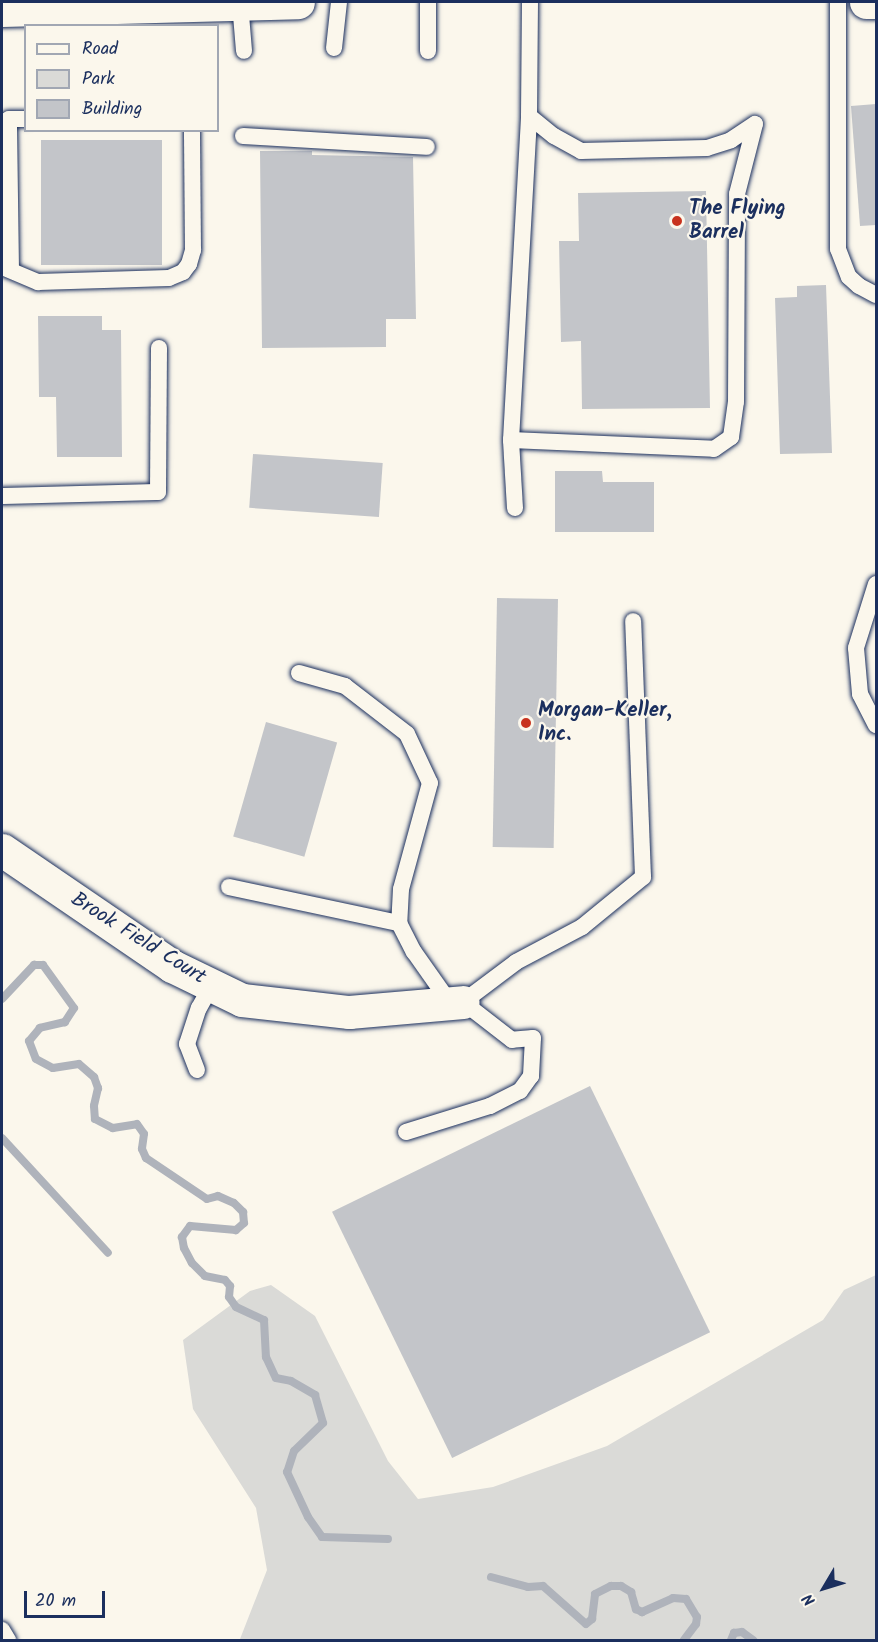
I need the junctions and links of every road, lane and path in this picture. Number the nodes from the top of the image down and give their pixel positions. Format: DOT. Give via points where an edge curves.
graph roads {
  1 [pos="298,2"];
  2 [pos="339,2"];
  3 [pos="428,2"];
  4 [pos="530,2"];
  5 [pos="838,2"];
  6 [pos="866,2"];
  7 [pos="876,2"];
  8 [pos="240,3"];
  9 [pos="2,10"];
  10 [pos="334,48"];
  11 [pos="244,51"];
  12 [pos="428,51"];
  13 [pos="529,116"];
  14 [pos="24,119"];
  15 [pos="192,132"];
  16 [pos="243,136"];
  17 [pos="427,147"];
  18 [pos="6,268"];
  19 [pos="876,295"];
  20 [pos="159,348"];
  21 [pos="511,440"];
  22 [pos="2,496"];
  23 [pos="515,508"];
  24 [pos="876,584"];
  25 [pos="633,621"];
  26 [pos="299,673"];
  27 [pos="876,725"];
  28 [pos="2,850"];
  29 [pos="229,887"];
  30 [pos="399,923"];
  31 [pos="213,985"];
  32 [pos="457,1003"];
  33 [pos="197,1070"];
  34 [pos="406,1132"];
  35 [pos="2,1630"];
  36 [pos="8,1641"];
  1 -- 8 [label="street"];
  2 -- 10 [label="lane"];
  3 -- 12 [label="lane"];
  4 -- 13 [label="lane"];
  5 -- 19 [label="lane" via="838,249 849,277"];
  6 -- 7 [label="street"];
  8 -- 9 [label="street"];
  8 -- 11 [label="lane"];
  13 -- 21 [label="lane"];
  13 -- 21 [label="lane" via="554,136 581,150 706,148 731,140 755,124 737,194 736,402 730,437 714,449"];
  14 -- 18 [label="lane" via="9,119"];
  15 -- 18 [label="lane" via="193,250 183,272 169,278 38,282"];
  16 -- 17 [label="lane"];
  20 -- 22 [label="lane" via="158,492"];
  21 -- 23 [label="lane"];
  24 -- 27 [label="lane" via="856,648 860,694"];
  25 -- 32 [label="lane" via="643,877 582,927 516,962"];
  26 -- 30 [label="lane" via="345,686 407,734 430,783 401,889"];
  28 -- 31 [label="street, Brook Field Court" via="172,966"];
  29 -- 30 [label="lane"];
  30 -- 32 [label="lane" via="414,952"];
  31 -- 32 [label="street, Brook Field Court" via="242,1000 349,1012"];
  31 -- 33 [label="lane" via="199,1008 187,1044"];
  32 -- 34 [label="lane" via="512,1040 533,1038 531,1076 520,1091 490,1106"];
  35 -- 36 [label="lane"];
}
